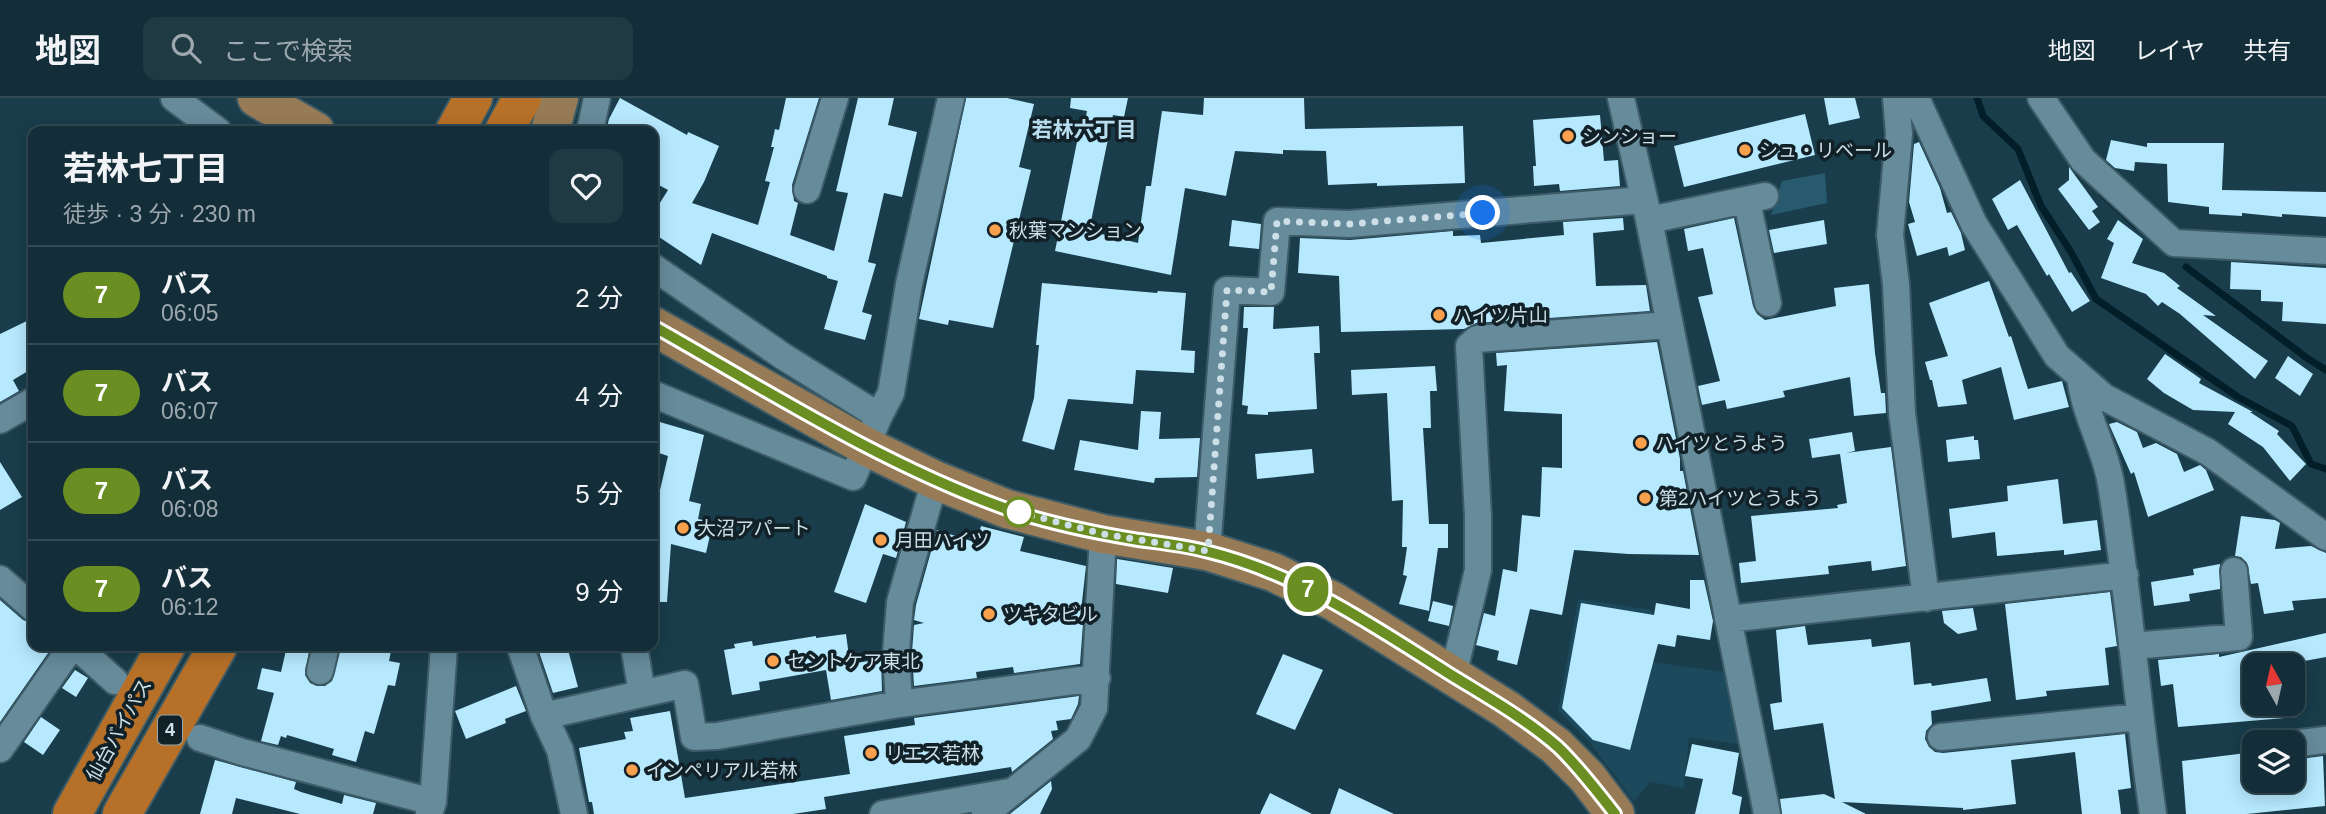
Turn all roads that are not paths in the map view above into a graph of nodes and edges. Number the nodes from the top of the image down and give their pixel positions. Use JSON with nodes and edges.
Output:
{"nodes":[{"id":1,"x":174,"y":98,"type":"edge"},
{"id":2,"x":472,"y":98,"type":"edge"},
{"id":3,"x":523,"y":98,"type":"edge"},
{"id":4,"x":559,"y":98,"type":"edge"},
{"id":5,"x":597,"y":98,"type":"edge"},
{"id":6,"x":835,"y":98,"type":"edge"},
{"id":7,"x":951,"y":98,"type":"edge"},
{"id":8,"x":1621,"y":98,"type":"edge"},
{"id":9,"x":1896,"y":98,"type":"edge"},
{"id":10,"x":1916,"y":98,"type":"edge"},
{"id":11,"x":2041,"y":98,"type":"edge"},
{"id":12,"x":259,"y":99,"type":"edge"},
{"id":13,"x":211,"y":126,"type":"edge"},
{"id":14,"x":289,"y":126,"type":"edge"},
{"id":15,"x":305,"y":126,"type":"edge"},
{"id":16,"x":458,"y":126,"type":"edge"},
{"id":17,"x":507,"y":126,"type":"edge"},
{"id":18,"x":551,"y":126,"type":"edge"},
{"id":19,"x":591,"y":126,"type":"edge"},
{"id":20,"x":807,"y":190,"type":"dead end"},
{"id":21,"x":1647,"y":210,"type":"junction"},
{"id":22,"x":2326,"y":250,"type":"edge"},
{"id":23,"x":658,"y":270,"type":"edge"},
{"id":24,"x":1768,"y":303,"type":"dead end"},
{"id":25,"x":1670,"y":326,"type":"junction"},
{"id":26,"x":658,"y":328,"type":"edge"},
{"id":27,"x":2080,"y":376,"type":"junction"},
{"id":28,"x":658,"y":396,"type":"edge"},
{"id":29,"x":28,"y":404,"type":"edge"},
{"id":30,"x":0,"y":420,"type":"edge"},
{"id":31,"x":873,"y":432,"type":"junction"},
{"id":32,"x":935,"y":480,"type":"junction"},
{"id":33,"x":1103,"y":534,"type":"junction"},
{"id":34,"x":2326,"y":537,"type":"edge"},
{"id":35,"x":1208,"y":551,"type":"junction"},
{"id":36,"x":2234,"y":571,"type":"dead end"},
{"id":37,"x":2126,"y":575,"type":"junction"},
{"id":38,"x":0,"y":579,"type":"edge"},
{"id":39,"x":1926,"y":598,"type":"junction"},
{"id":40,"x":28,"y":604,"type":"edge"},
{"id":41,"x":1728,"y":618,"type":"junction"},
{"id":42,"x":2132,"y":646,"type":"junction"},
{"id":43,"x":70,"y":651,"type":"edge"},
{"id":44,"x":80,"y":651,"type":"edge"},
{"id":45,"x":163,"y":651,"type":"edge"},
{"id":46,"x":215,"y":651,"type":"edge"},
{"id":47,"x":444,"y":651,"type":"edge"},
{"id":48,"x":522,"y":651,"type":"edge"},
{"id":49,"x":635,"y":651,"type":"edge"},
{"id":50,"x":1453,"y":676,"type":"junction"},
{"id":51,"x":1097,"y":678,"type":"junction"},
{"id":52,"x":115,"y":681,"type":"dead end"},
{"id":53,"x":642,"y":694,"type":"junction"},
{"id":54,"x":899,"y":704,"type":"junction"},
{"id":55,"x":544,"y":716,"type":"junction"},
{"id":56,"x":2139,"y":717,"type":"junction"},
{"id":57,"x":1941,"y":737,"type":"dead end"},
{"id":58,"x":200,"y":738,"type":"dead end"},
{"id":59,"x":2326,"y":740,"type":"edge"},
{"id":60,"x":2305,"y":742,"type":"edge"},
{"id":61,"x":0,"y":749,"type":"edge"},
{"id":62,"x":1010,"y":792,"type":"junction"},
{"id":63,"x":431,"y":808,"type":"edge"},
{"id":64,"x":72,"y":814,"type":"edge"},
{"id":65,"x":122,"y":814,"type":"edge"},
{"id":66,"x":574,"y":814,"type":"edge"},
{"id":67,"x":883,"y":814,"type":"edge"},
{"id":68,"x":985,"y":814,"type":"edge"},
{"id":69,"x":1615,"y":814,"type":"edge"},
{"id":70,"x":1767,"y":814,"type":"edge"},
{"id":71,"x":2153,"y":814,"type":"edge"}],
"edges":[{"from":1,"to":13,"type":"street"},
{"from":2,"to":16,"type":"highway"},
{"from":3,"to":17,"type":"highway"},
{"from":4,"to":18,"type":"main road"},
{"from":5,"to":19,"type":"street"},
{"from":6,"to":20,"type":"street"},
{"from":7,"to":31,"type":"street"},
{"from":8,"to":21,"type":"street"},
{"from":9,"to":39,"type":"street"},
{"from":10,"to":27,"type":"street"},
{"from":11,"to":22,"type":"street"},
{"from":12,"to":14,"type":"main road"},
{"from":12,"to":15,"type":"main road"},
{"from":21,"to":24,"type":"street"},
{"from":21,"to":25,"type":"street"},
{"from":21,"to":35,"type":"street"},
{"from":23,"to":31,"type":"street"},
{"from":25,"to":41,"type":"street"},
{"from":25,"to":50,"type":"street"},
{"from":26,"to":31,"type":"main road"},
{"from":27,"to":34,"type":"street"},
{"from":27,"to":37,"type":"street"},
{"from":28,"to":31,"type":"street"},
{"from":29,"to":30,"type":"street"},
{"from":31,"to":32,"type":"main road"},
{"from":32,"to":33,"type":"main road"},
{"from":32,"to":54,"type":"street"},
{"from":33,"to":35,"type":"main road"},
{"from":33,"to":51,"type":"street"},
{"from":35,"to":50,"type":"main road"},
{"from":36,"to":42,"type":"street"},
{"from":37,"to":39,"type":"street"},
{"from":37,"to":42,"type":"street"},
{"from":38,"to":40,"type":"street"},
{"from":39,"to":41,"type":"street"},
{"from":41,"to":70,"type":"street"},
{"from":42,"to":56,"type":"street"},
{"from":43,"to":61,"type":"street"},
{"from":44,"to":52,"type":"street"},
{"from":45,"to":64,"type":"highway","name":"仙台バイパス","number":"4"},
{"from":46,"to":65,"type":"highway","number":"4"},
{"from":47,"to":63,"type":"street"},
{"from":48,"to":55,"type":"street"},
{"from":49,"to":53,"type":"street"},
{"from":50,"to":69,"type":"main road"},
{"from":51,"to":54,"type":"street"},
{"from":51,"to":62,"type":"street"},
{"from":53,"to":54,"type":"street"},
{"from":53,"to":55,"type":"street"},
{"from":55,"to":66,"type":"street"},
{"from":56,"to":57,"type":"street"},
{"from":56,"to":71,"type":"street"},
{"from":58,"to":63,"type":"street"},
{"from":59,"to":60,"type":"street"},
{"from":62,"to":67,"type":"street"},
{"from":62,"to":68,"type":"street"}]}
